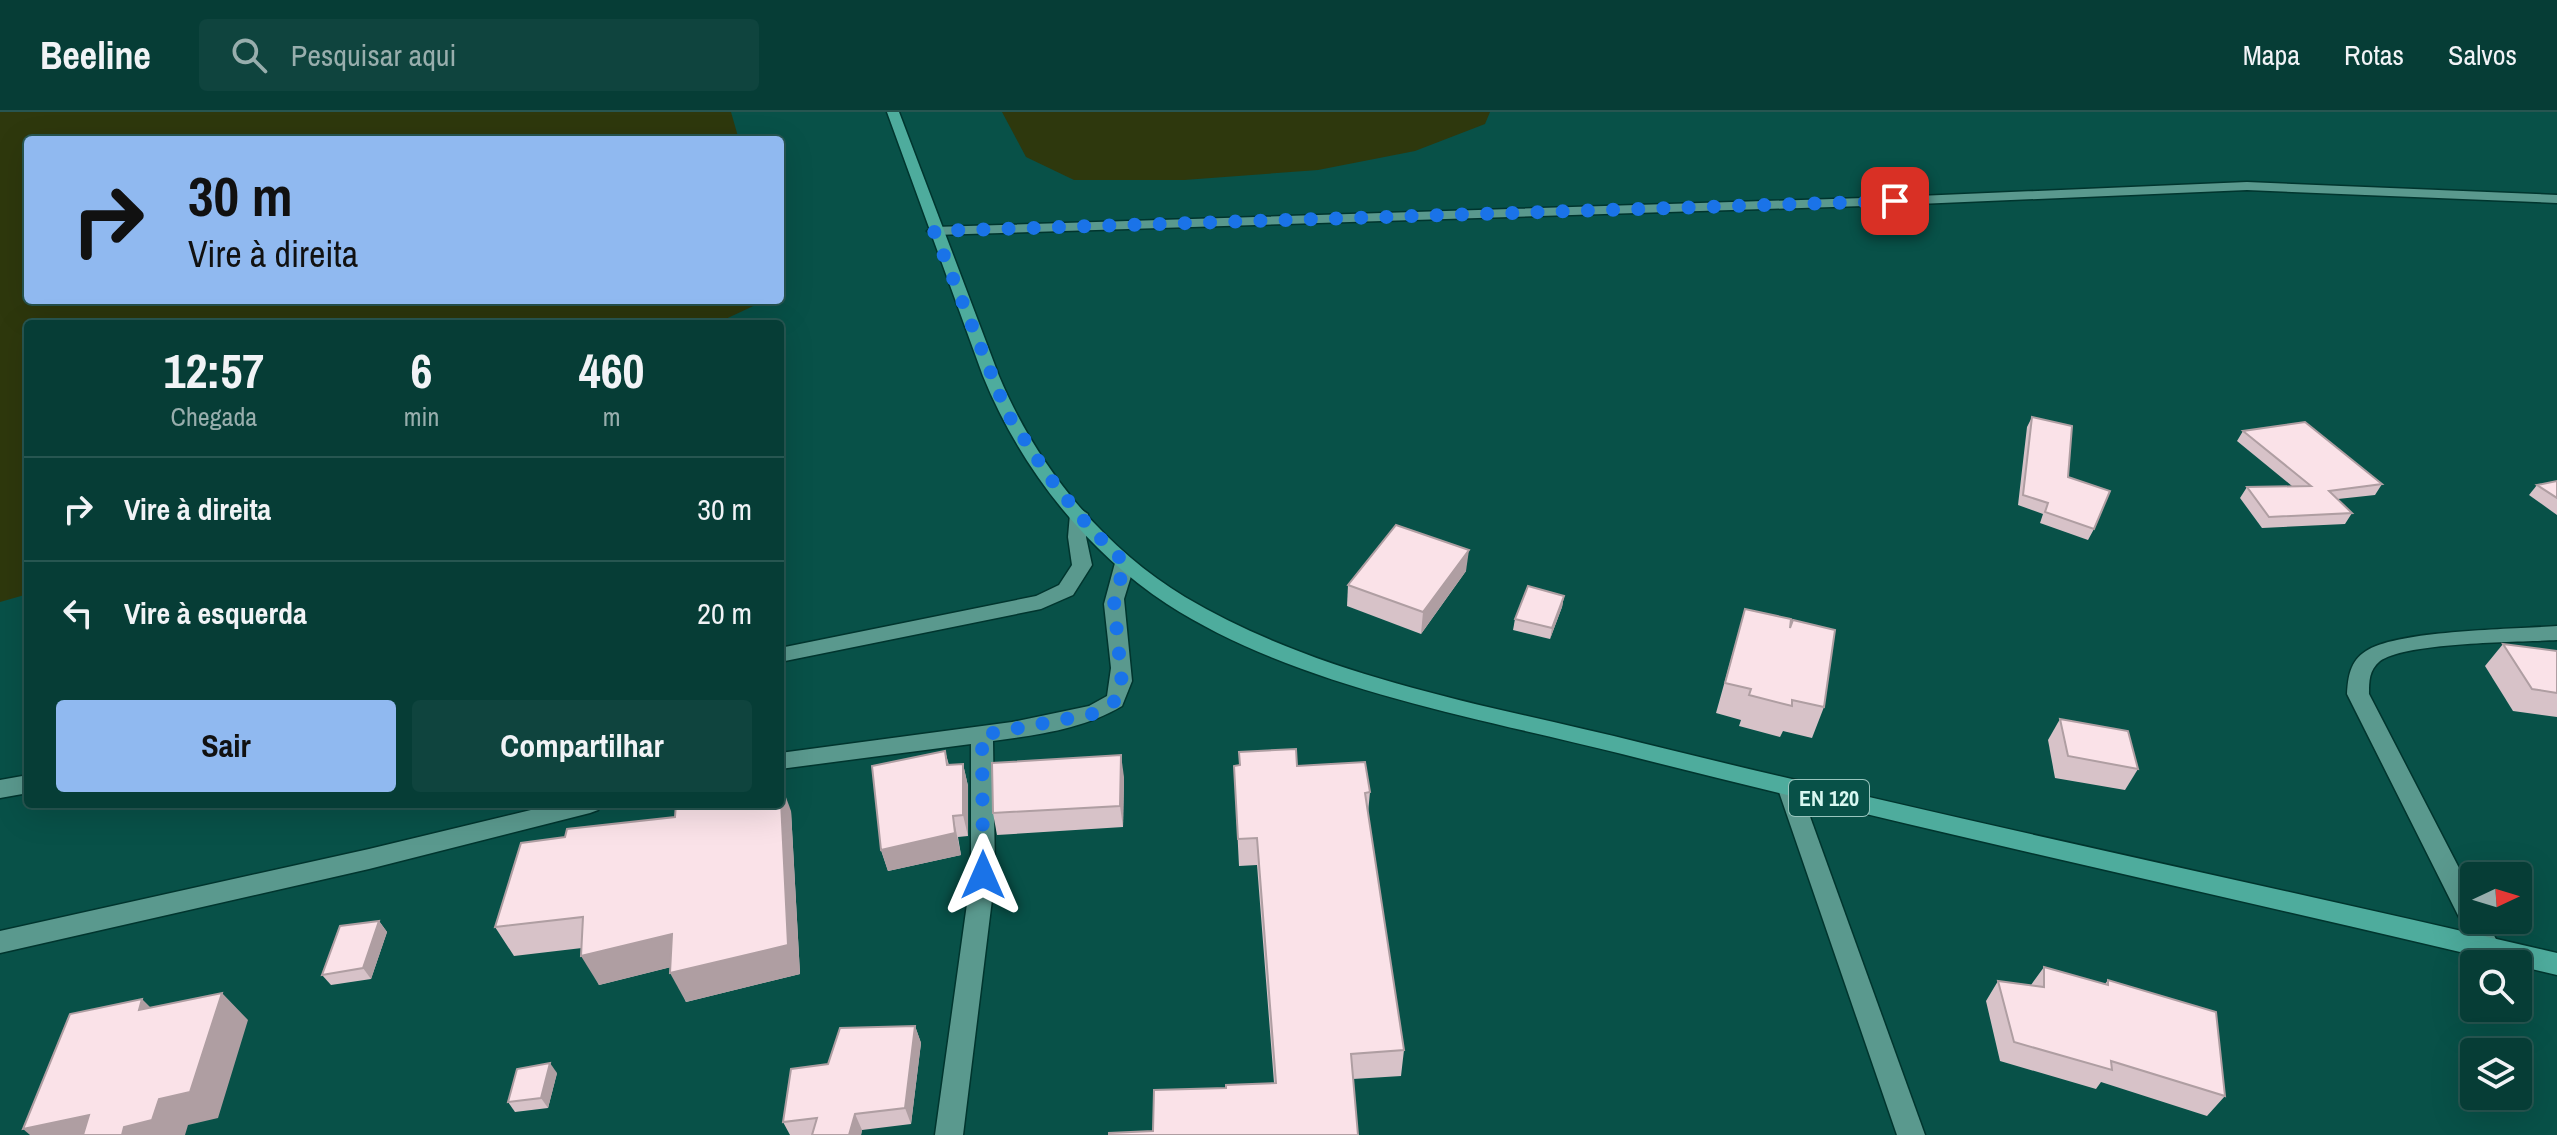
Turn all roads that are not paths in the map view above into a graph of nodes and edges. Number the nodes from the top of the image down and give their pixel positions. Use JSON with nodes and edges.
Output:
{"nodes":[{"id":1,"x":893,"y":112,"type":"edge"},
{"id":2,"x":2557,"y":199,"type":"edge"},
{"id":3,"x":934,"y":231,"type":"junction"},
{"id":4,"x":1079,"y":514,"type":"junction"},
{"id":5,"x":1125,"y":563,"type":"junction"},
{"id":6,"x":2557,"y":633,"type":"edge"},
{"id":7,"x":784,"y":654,"type":"edge"},
{"id":8,"x":982,"y":735,"type":"junction"},
{"id":9,"x":784,"y":760,"type":"edge"},
{"id":10,"x":24,"y":785,"type":"edge"},
{"id":11,"x":0,"y":789,"type":"edge"},
{"id":12,"x":1789,"y":789,"type":"junction"},
{"id":13,"x":576,"y":808,"type":"edge"},
{"id":14,"x":0,"y":942,"type":"edge"},
{"id":15,"x":2487,"y":947,"type":"junction"},
{"id":16,"x":2557,"y":964,"type":"edge"},
{"id":17,"x":949,"y":1135,"type":"edge"},
{"id":18,"x":1911,"y":1135,"type":"edge"}],
"edges":[{"from":1,"to":3,"type":"main road","number":"EN 120"},
{"from":2,"to":3,"type":"street"},
{"from":3,"to":4,"type":"main road","number":"EN 120"},
{"from":4,"to":5,"type":"main road","number":"EN 120"},
{"from":4,"to":7,"type":"street"},
{"from":5,"to":8,"type":"street"},
{"from":5,"to":12,"type":"main road","number":"EN 120"},
{"from":6,"to":15,"type":"street"},
{"from":8,"to":9,"type":"street"},
{"from":8,"to":17,"type":"street"},
{"from":10,"to":11,"type":"street"},
{"from":12,"to":15,"type":"main road","number":"EN 120"},
{"from":12,"to":18,"type":"street"},
{"from":13,"to":14,"type":"street"},
{"from":15,"to":16,"type":"main road","number":"EN 120"}]}
